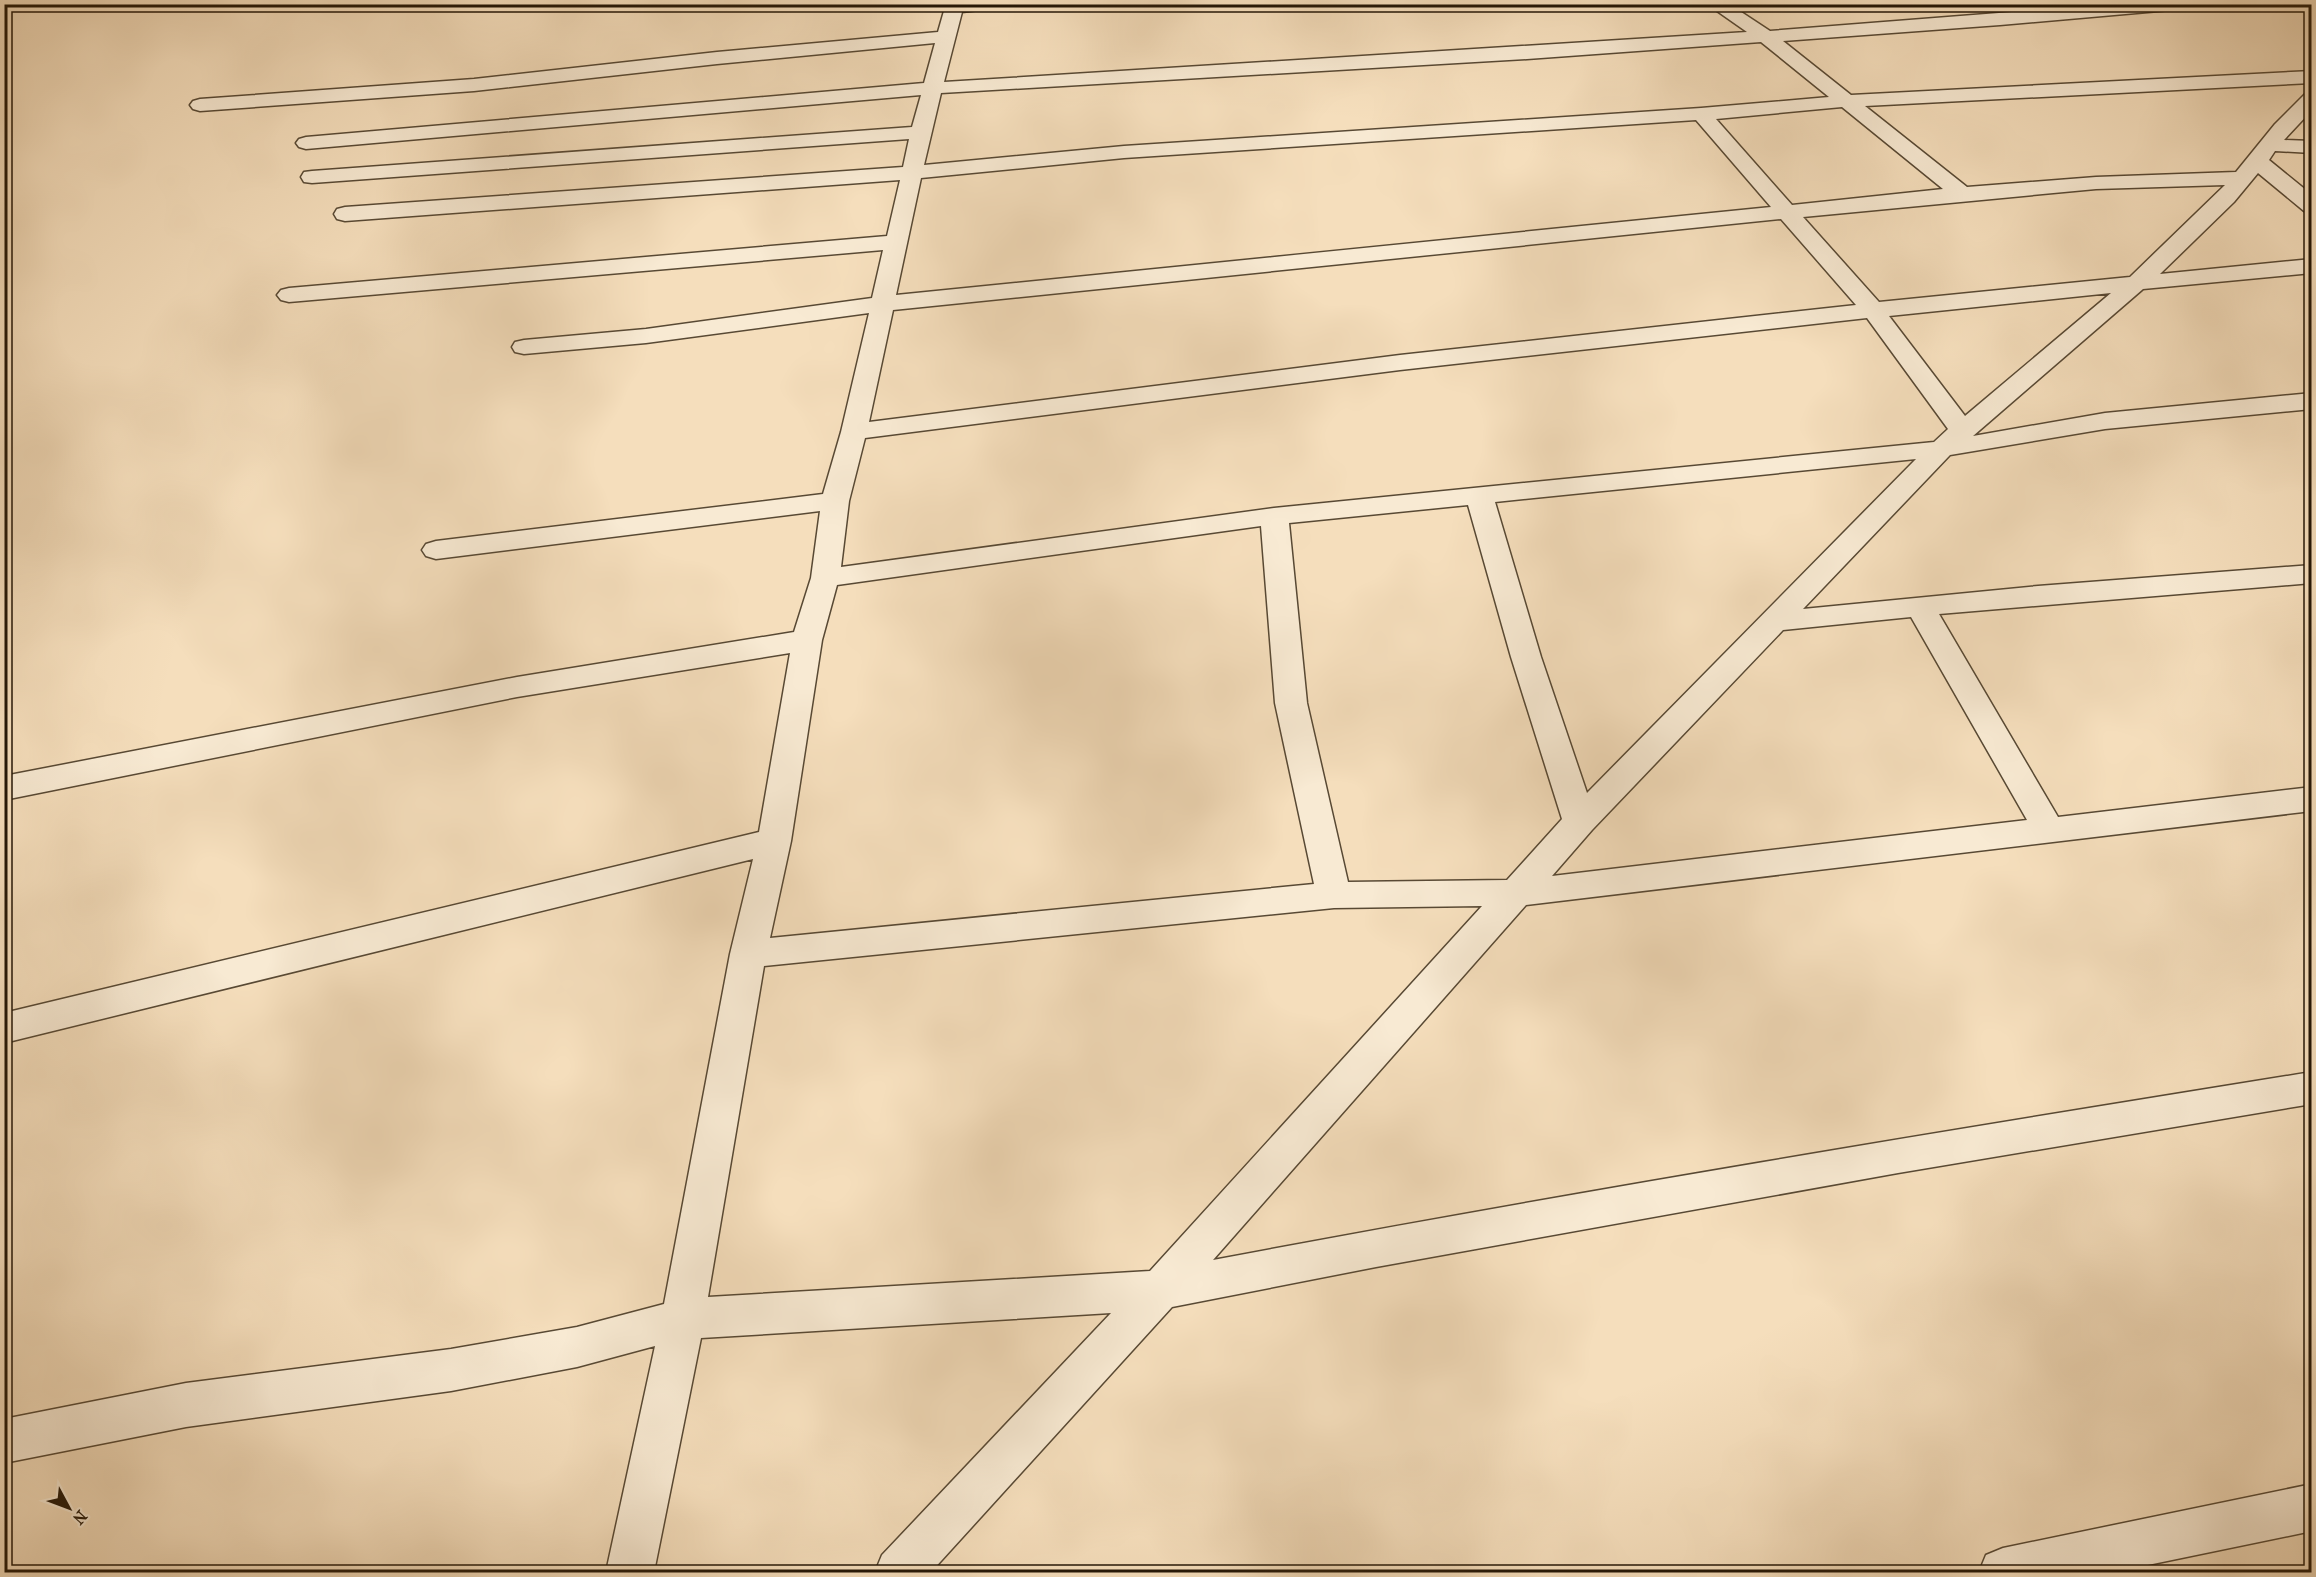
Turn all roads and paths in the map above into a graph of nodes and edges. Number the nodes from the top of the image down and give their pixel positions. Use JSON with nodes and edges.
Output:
{"nodes":[{"id":1,"x":988,"y":4,"type":"edge"},
{"id":2,"x":1716,"y":4,"type":"edge"},
{"id":3,"x":2182,"y":4,"type":"edge"},
{"id":4,"x":2119,"y":7,"type":"edge"},
{"id":5,"x":951,"y":16,"type":"edge"},
{"id":6,"x":1764,"y":35,"type":"junction"},
{"id":7,"x":2312,"y":77,"type":"edge"},
{"id":8,"x":934,"y":88,"type":"junction"},
{"id":9,"x":2312,"y":98,"type":"edge"},
{"id":10,"x":1847,"y":101,"type":"junction"},
{"id":11,"x":200,"y":105,"type":"dead end"},
{"id":12,"x":1701,"y":114,"type":"junction"},
{"id":13,"x":921,"y":132,"type":"junction"},
{"id":14,"x":306,"y":143,"type":"dead end"},
{"id":15,"x":2312,"y":147,"type":"edge"},
{"id":16,"x":2255,"y":161,"type":"junction"},
{"id":17,"x":911,"y":174,"type":"junction"},
{"id":18,"x":312,"y":177,"type":"dead end"},
{"id":19,"x":1962,"y":194,"type":"junction"},
{"id":20,"x":2312,"y":206,"type":"edge"},
{"id":21,"x":1788,"y":213,"type":"junction"},
{"id":22,"x":345,"y":214,"type":"dead end"},
{"id":23,"x":896,"y":242,"type":"junction"},
{"id":24,"x":2312,"y":266,"type":"edge"},
{"id":25,"x":2138,"y":283,"type":"junction"},
{"id":26,"x":289,"y":295,"type":"dead end"},
{"id":27,"x":882,"y":304,"type":"junction"},
{"id":28,"x":1873,"y":310,"type":"junction"},
{"id":29,"x":524,"y":348,"type":"dead end"},
{"id":30,"x":2312,"y":401,"type":"edge"},
{"id":31,"x":854,"y":432,"type":"junction"},
{"id":32,"x":1952,"y":440,"type":"junction"},
{"id":33,"x":1479,"y":495,"type":"junction"},
{"id":34,"x":835,"y":501,"type":"junction"},
{"id":35,"x":1274,"y":516,"type":"junction"},
{"id":36,"x":436,"y":550,"type":"dead end"},
{"id":37,"x":2312,"y":574,"type":"edge"},
{"id":38,"x":825,"y":578,"type":"junction"},
{"id":39,"x":1920,"y":607,"type":"junction"},
{"id":40,"x":1776,"y":621,"type":"junction"},
{"id":41,"x":807,"y":640,"type":"junction"},
{"id":42,"x":4,"y":788,"type":"edge"},
{"id":43,"x":2312,"y":799,"type":"edge"},
{"id":44,"x":1580,"y":821,"type":"junction"},
{"id":45,"x":2049,"y":830,"type":"junction"},
{"id":46,"x":774,"y":841,"type":"junction"},
{"id":47,"x":1514,"y":893,"type":"junction"},
{"id":48,"x":1334,"y":895,"type":"junction"},
{"id":49,"x":748,"y":954,"type":"junction"},
{"id":50,"x":4,"y":1028,"type":"edge"},
{"id":51,"x":2312,"y":1088,"type":"edge"},
{"id":52,"x":1160,"y":1290,"type":"junction"},
{"id":53,"x":683,"y":1319,"type":"junction"},
{"id":54,"x":4,"y":1441,"type":"edge"},
{"id":55,"x":2312,"y":1508,"type":"edge"},
{"id":56,"x":630,"y":1572,"type":"edge"},
{"id":57,"x":899,"y":1572,"type":"edge"},
{"id":58,"x":2002,"y":1572,"type":"edge"}],
"edges":[{"from":1,"to":5,"type":"street"},
{"from":2,"to":6,"type":"street"},
{"from":3,"to":4,"type":"street"},
{"from":4,"to":6,"type":"street"},
{"from":5,"to":8,"type":"street"},
{"from":5,"to":11,"type":"street"},
{"from":6,"to":8,"type":"street"},
{"from":6,"to":10,"type":"street"},
{"from":7,"to":10,"type":"street"},
{"from":8,"to":13,"type":"street"},
{"from":8,"to":14,"type":"street"},
{"from":9,"to":16,"type":"street"},
{"from":10,"to":12,"type":"street"},
{"from":10,"to":19,"type":"street"},
{"from":12,"to":17,"type":"street"},
{"from":12,"to":21,"type":"street"},
{"from":13,"to":17,"type":"street"},
{"from":13,"to":18,"type":"street"},
{"from":15,"to":16,"type":"street"},
{"from":16,"to":19,"type":"street"},
{"from":16,"to":20,"type":"street"},
{"from":16,"to":25,"type":"street"},
{"from":17,"to":22,"type":"street"},
{"from":17,"to":23,"type":"street"},
{"from":19,"to":21,"type":"street"},
{"from":21,"to":27,"type":"street"},
{"from":21,"to":28,"type":"street"},
{"from":23,"to":26,"type":"street"},
{"from":23,"to":27,"type":"street"},
{"from":24,"to":25,"type":"street"},
{"from":25,"to":28,"type":"street"},
{"from":25,"to":32,"type":"street"},
{"from":27,"to":29,"type":"street"},
{"from":27,"to":31,"type":"street"},
{"from":28,"to":31,"type":"street"},
{"from":28,"to":32,"type":"street"},
{"from":30,"to":32,"type":"street"},
{"from":31,"to":34,"type":"street"},
{"from":32,"to":33,"type":"street"},
{"from":32,"to":40,"type":"street"},
{"from":33,"to":35,"type":"street"},
{"from":33,"to":44,"type":"street"},
{"from":34,"to":36,"type":"street"},
{"from":34,"to":38,"type":"street"},
{"from":35,"to":38,"type":"street"},
{"from":35,"to":48,"type":"street"},
{"from":37,"to":39,"type":"street"},
{"from":38,"to":41,"type":"street"},
{"from":39,"to":40,"type":"street"},
{"from":39,"to":45,"type":"street"},
{"from":40,"to":44,"type":"street"},
{"from":41,"to":42,"type":"street"},
{"from":41,"to":46,"type":"street"},
{"from":43,"to":45,"type":"street"},
{"from":44,"to":47,"type":"street"},
{"from":45,"to":47,"type":"street"},
{"from":46,"to":49,"type":"street"},
{"from":46,"to":50,"type":"street"},
{"from":47,"to":48,"type":"street"},
{"from":47,"to":52,"type":"street"},
{"from":48,"to":49,"type":"street"},
{"from":49,"to":53,"type":"street"},
{"from":51,"to":52,"type":"street"},
{"from":52,"to":53,"type":"street"},
{"from":52,"to":57,"type":"street"},
{"from":53,"to":54,"type":"street"},
{"from":53,"to":56,"type":"street"},
{"from":55,"to":58,"type":"street"}]}
